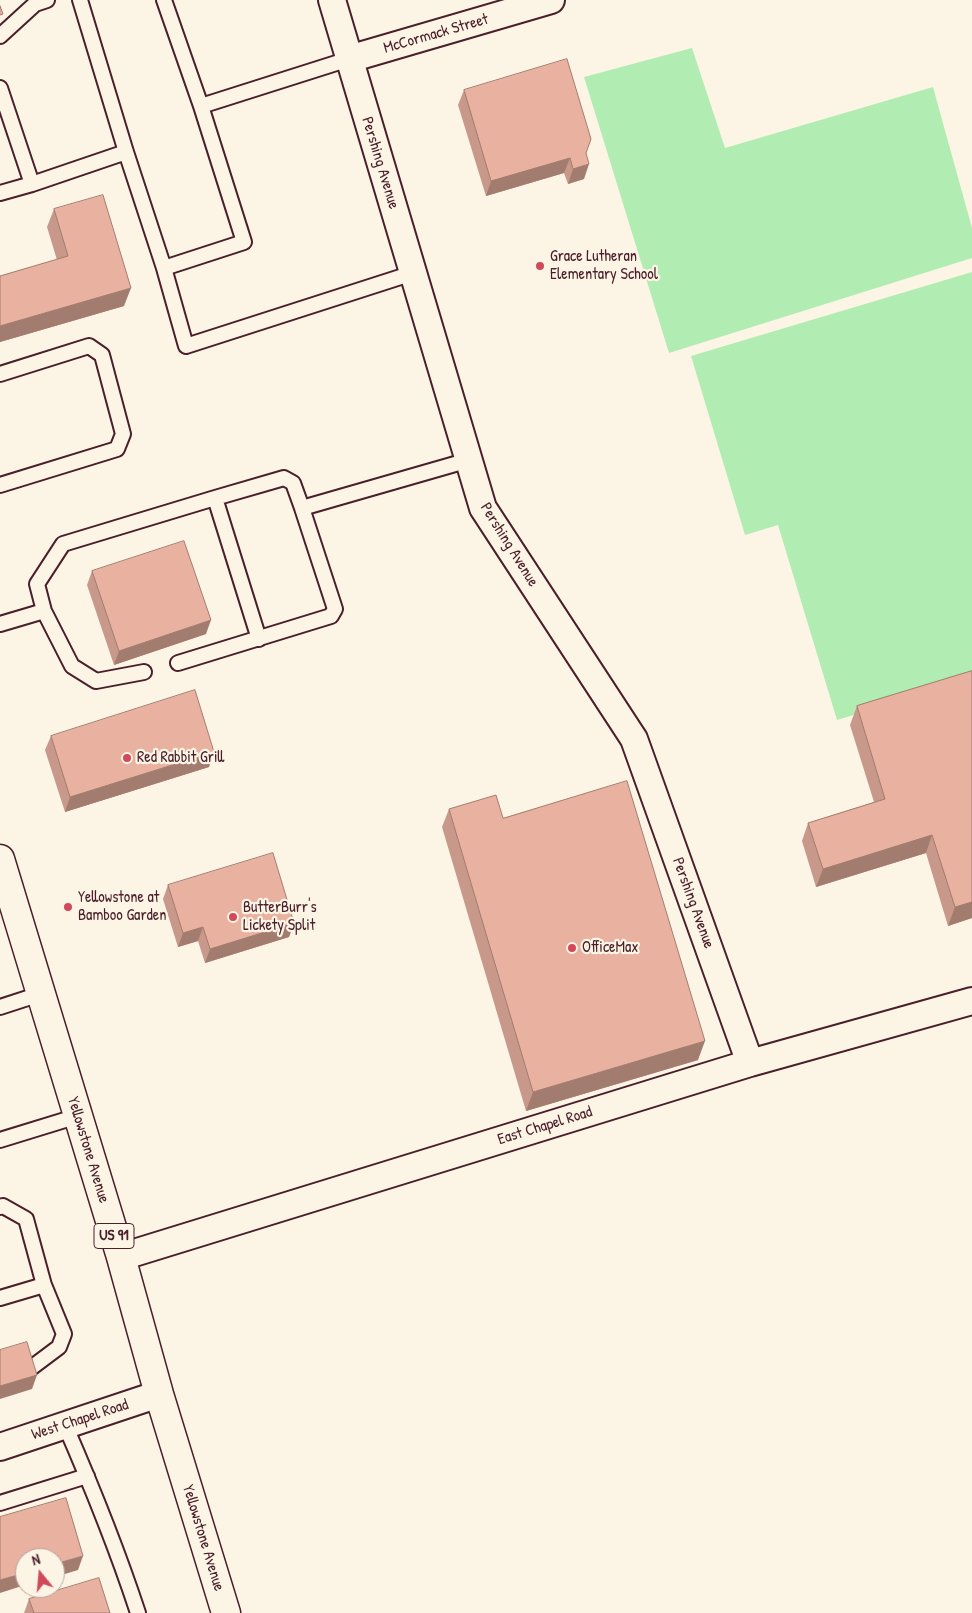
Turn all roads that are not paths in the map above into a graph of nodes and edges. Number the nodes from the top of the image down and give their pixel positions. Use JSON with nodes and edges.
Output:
{"nodes":[{"id":1,"x":47,"y":0,"type":"edge"},
{"id":2,"x":80,"y":0,"type":"edge"},
{"id":3,"x":164,"y":0,"type":"edge"},
{"id":4,"x":332,"y":0,"type":"edge"},
{"id":5,"x":551,"y":0,"type":"edge"},
{"id":6,"x":0,"y":36,"type":"edge"},
{"id":7,"x":349,"y":59,"type":"junction"},
{"id":8,"x":0,"y":88,"type":"edge"},
{"id":9,"x":201,"y":106,"type":"junction"},
{"id":10,"x":126,"y":152,"type":"junction"},
{"id":11,"x":32,"y":184,"type":"junction"},
{"id":12,"x":0,"y":193,"type":"edge"},
{"id":13,"x":164,"y":268,"type":"junction"},
{"id":14,"x":413,"y":273,"type":"junction"},
{"id":15,"x":0,"y":374,"type":"edge"},
{"id":16,"x":469,"y":460,"type":"junction"},
{"id":17,"x":0,"y":485,"type":"edge"},
{"id":18,"x":215,"y":498,"type":"junction"},
{"id":19,"x":302,"y":508,"type":"junction"},
{"id":20,"x":44,"y":611,"type":"junction"},
{"id":21,"x":0,"y":624,"type":"edge"},
{"id":22,"x":259,"y":639,"type":"junction"},
{"id":23,"x":178,"y":663,"type":"dead end"},
{"id":24,"x":144,"y":672,"type":"dead end"},
{"id":25,"x":0,"y":859,"type":"edge"},
{"id":26,"x":40,"y":994,"type":"junction"},
{"id":27,"x":972,"y":1001,"type":"edge"},
{"id":28,"x":0,"y":1008,"type":"edge"},
{"id":29,"x":750,"y":1063,"type":"junction"},
{"id":30,"x":78,"y":1116,"type":"junction"},
{"id":31,"x":0,"y":1140,"type":"edge"},
{"id":32,"x":0,"y":1207,"type":"edge"},
{"id":33,"x":121,"y":1257,"type":"junction"},
{"id":34,"x":44,"y":1285,"type":"junction"},
{"id":35,"x":0,"y":1298,"type":"edge"},
{"id":36,"x":26,"y":1371,"type":"edge"},
{"id":37,"x":160,"y":1394,"type":"junction"},
{"id":38,"x":64,"y":1425,"type":"junction"},
{"id":39,"x":0,"y":1447,"type":"edge"},
{"id":40,"x":87,"y":1476,"type":"junction"},
{"id":41,"x":0,"y":1503,"type":"edge"},
{"id":42,"x":138,"y":1613,"type":"edge"},
{"id":43,"x":226,"y":1613,"type":"edge"}],
"edges":[{"from":1,"to":6,"type":"lane"},
{"from":2,"to":10,"type":"lane"},
{"from":3,"to":9,"type":"lane"},
{"from":4,"to":7,"type":"street","name":"Pershing Avenue"},
{"from":5,"to":7,"type":"street","name":"McCormack Street"},
{"from":7,"to":9,"type":"lane"},
{"from":7,"to":14,"type":"street","name":"Pershing Avenue"},
{"from":8,"to":11,"type":"lane"},
{"from":9,"to":13,"type":"lane"},
{"from":10,"to":11,"type":"lane"},
{"from":10,"to":13,"type":"lane"},
{"from":11,"to":12,"type":"lane"},
{"from":13,"to":14,"type":"lane"},
{"from":14,"to":16,"type":"street","name":"Pershing Avenue"},
{"from":15,"to":17,"type":"lane"},
{"from":16,"to":19,"type":"lane"},
{"from":16,"to":29,"type":"street","name":"Pershing Avenue"},
{"from":18,"to":19,"type":"lane"},
{"from":18,"to":20,"type":"lane"},
{"from":18,"to":22,"type":"lane"},
{"from":19,"to":22,"type":"lane"},
{"from":20,"to":21,"type":"lane"},
{"from":20,"to":24,"type":"lane"},
{"from":22,"to":23,"type":"lane"},
{"from":25,"to":26,"type":"main road","name":"Yellowstone Avenue","number":"US 91"},
{"from":26,"to":28,"type":"lane"},
{"from":26,"to":30,"type":"main road","name":"Yellowstone Avenue","number":"US 91"},
{"from":27,"to":29,"type":"street","name":"East Chapel Road"},
{"from":29,"to":33,"type":"street","name":"East Chapel Road"},
{"from":30,"to":31,"type":"lane"},
{"from":30,"to":33,"type":"main road","name":"Yellowstone Avenue","number":"US 91"},
{"from":32,"to":34,"type":"lane"},
{"from":33,"to":37,"type":"main road","name":"Yellowstone Avenue","number":"US 91"},
{"from":34,"to":35,"type":"lane"},
{"from":34,"to":36,"type":"lane"},
{"from":37,"to":38,"type":"street","name":"West Chapel Road"},
{"from":37,"to":43,"type":"main road","name":"Yellowstone Avenue","number":"US 91"},
{"from":38,"to":39,"type":"street","name":"West Chapel Road"},
{"from":38,"to":40,"type":"lane"},
{"from":40,"to":41,"type":"lane"},
{"from":40,"to":42,"type":"lane"}]}
